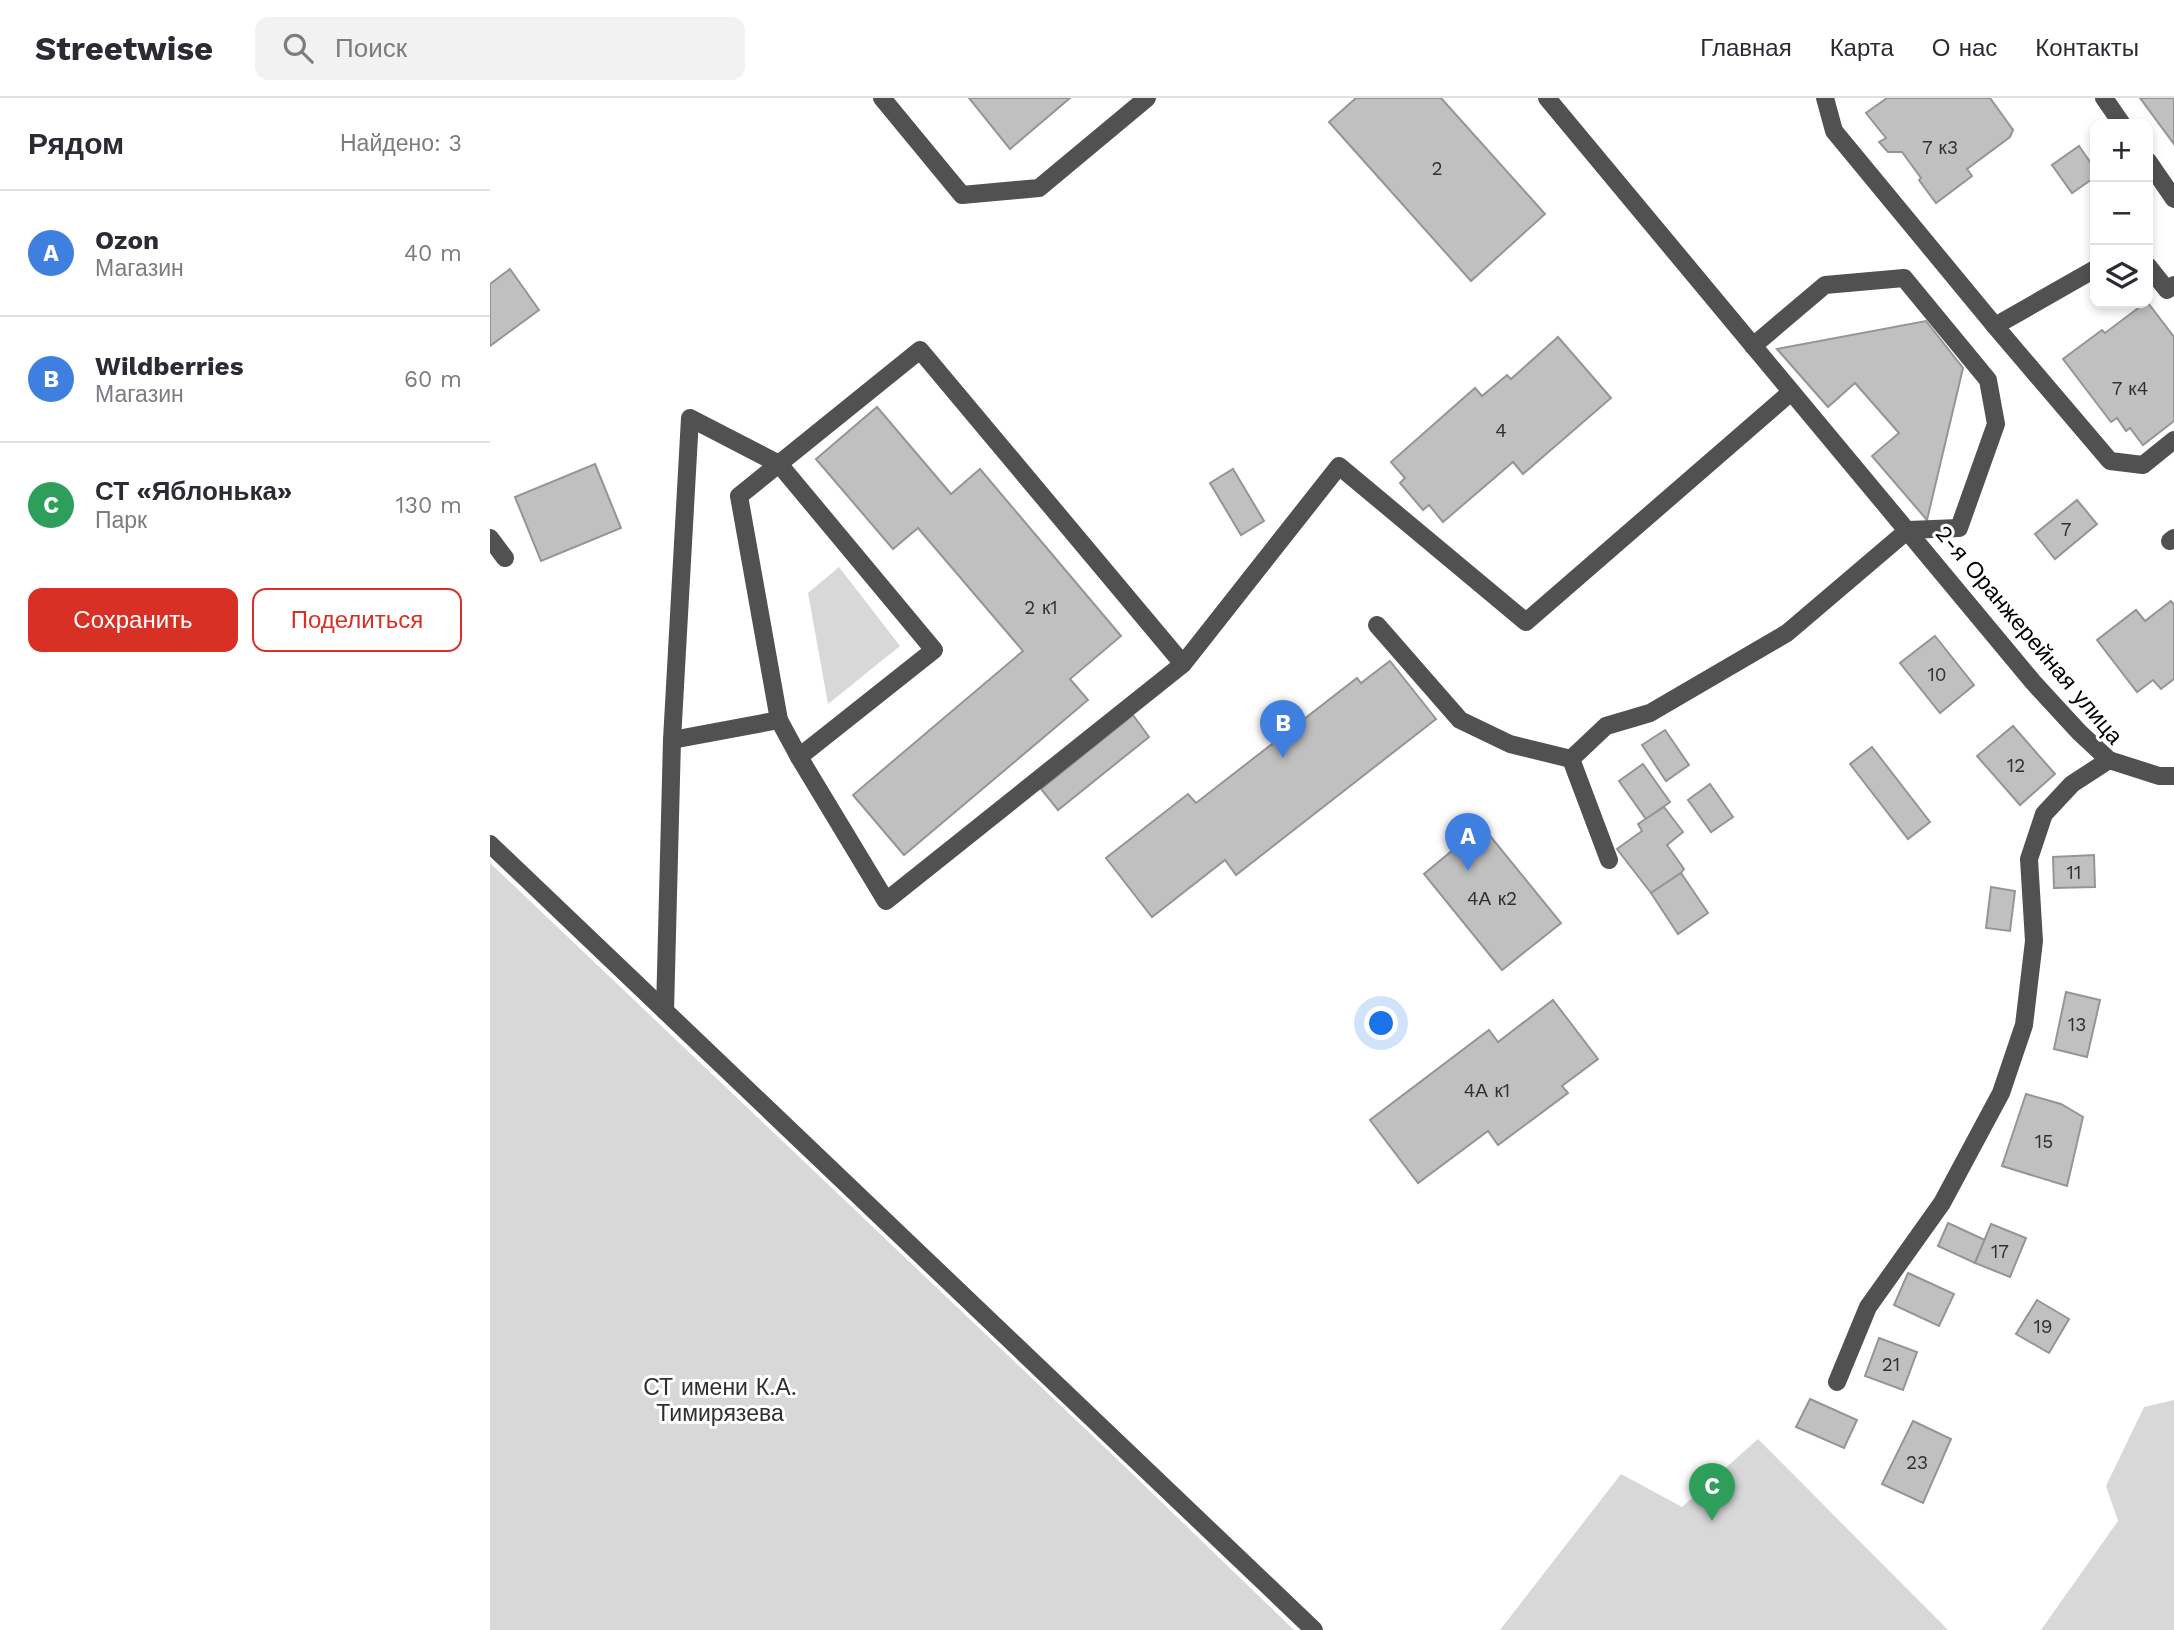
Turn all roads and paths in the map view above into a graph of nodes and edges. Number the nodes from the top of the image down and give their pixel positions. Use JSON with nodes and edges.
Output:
{"nodes":[{"id":1,"x":882,"y":98,"type":"edge"},
{"id":2,"x":1147,"y":98,"type":"edge"},
{"id":3,"x":1547,"y":98,"type":"edge"},
{"id":4,"x":1825,"y":98,"type":"edge"},
{"id":5,"x":2104,"y":98,"type":"edge"},
{"id":6,"x":2119,"y":119,"type":"edge"},
{"id":7,"x":2153,"y":168,"type":"edge"},
{"id":8,"x":2174,"y":199,"type":"edge"},
{"id":9,"x":2090,"y":272,"type":"edge"},
{"id":10,"x":2153,"y":272,"type":"edge"},
{"id":11,"x":2174,"y":285,"type":"edge"},
{"id":12,"x":1995,"y":326,"type":"junction"},
{"id":13,"x":1753,"y":346,"type":"junction"},
{"id":14,"x":1791,"y":393,"type":"junction"},
{"id":15,"x":2174,"y":440,"type":"edge"},
{"id":16,"x":779,"y":464,"type":"junction"},
{"id":17,"x":1908,"y":530,"type":"junction"},
{"id":18,"x":490,"y":538,"type":"edge"},
{"id":19,"x":505,"y":558,"type":"dead end"},
{"id":20,"x":1377,"y":625,"type":"dead end"},
{"id":21,"x":1183,"y":664,"type":"junction"},
{"id":22,"x":779,"y":720,"type":"junction"},
{"id":23,"x":671,"y":740,"type":"junction"},
{"id":24,"x":799,"y":757,"type":"junction"},
{"id":25,"x":1571,"y":759,"type":"junction"},
{"id":26,"x":2109,"y":760,"type":"junction"},
{"id":27,"x":2174,"y":776,"type":"edge"},
{"id":28,"x":490,"y":844,"type":"edge"},
{"id":29,"x":1609,"y":860,"type":"dead end"},
{"id":30,"x":664,"y":1012,"type":"junction"},
{"id":31,"x":1838,"y":1382,"type":"dead end"},
{"id":32,"x":1314,"y":1630,"type":"edge"}],
"edges":[{"from":1,"to":2,"type":"street"},
{"from":3,"to":13,"type":"street","name":"2-я Оранжерейная улица"},
{"from":4,"to":12,"type":"street"},
{"from":5,"to":6,"type":"street"},
{"from":7,"to":8,"type":"street"},
{"from":9,"to":12,"type":"street"},
{"from":10,"to":11,"type":"street"},
{"from":12,"to":15,"type":"street"},
{"from":13,"to":14,"type":"street","name":"2-я Оранжерейная улица"},
{"from":13,"to":17,"type":"street"},
{"from":14,"to":17,"type":"street","name":"2-я Оранжерейная улица"},
{"from":14,"to":21,"type":"street"},
{"from":16,"to":21,"type":"street"},
{"from":16,"to":22,"type":"street"},
{"from":16,"to":23,"type":"street"},
{"from":16,"to":24,"type":"street"},
{"from":17,"to":25,"type":"street"},
{"from":17,"to":26,"type":"street","name":"2-я Оранжерейная улица"},
{"from":18,"to":19,"type":"street"},
{"from":20,"to":25,"type":"street"},
{"from":21,"to":24,"type":"street"},
{"from":22,"to":23,"type":"street"},
{"from":22,"to":24,"type":"street"},
{"from":23,"to":30,"type":"street"},
{"from":25,"to":29,"type":"street"},
{"from":26,"to":27,"type":"street"},
{"from":26,"to":31,"type":"street","name":"2-я Оранжерейная улица"},
{"from":28,"to":30,"type":"street"},
{"from":30,"to":32,"type":"street"}]}
